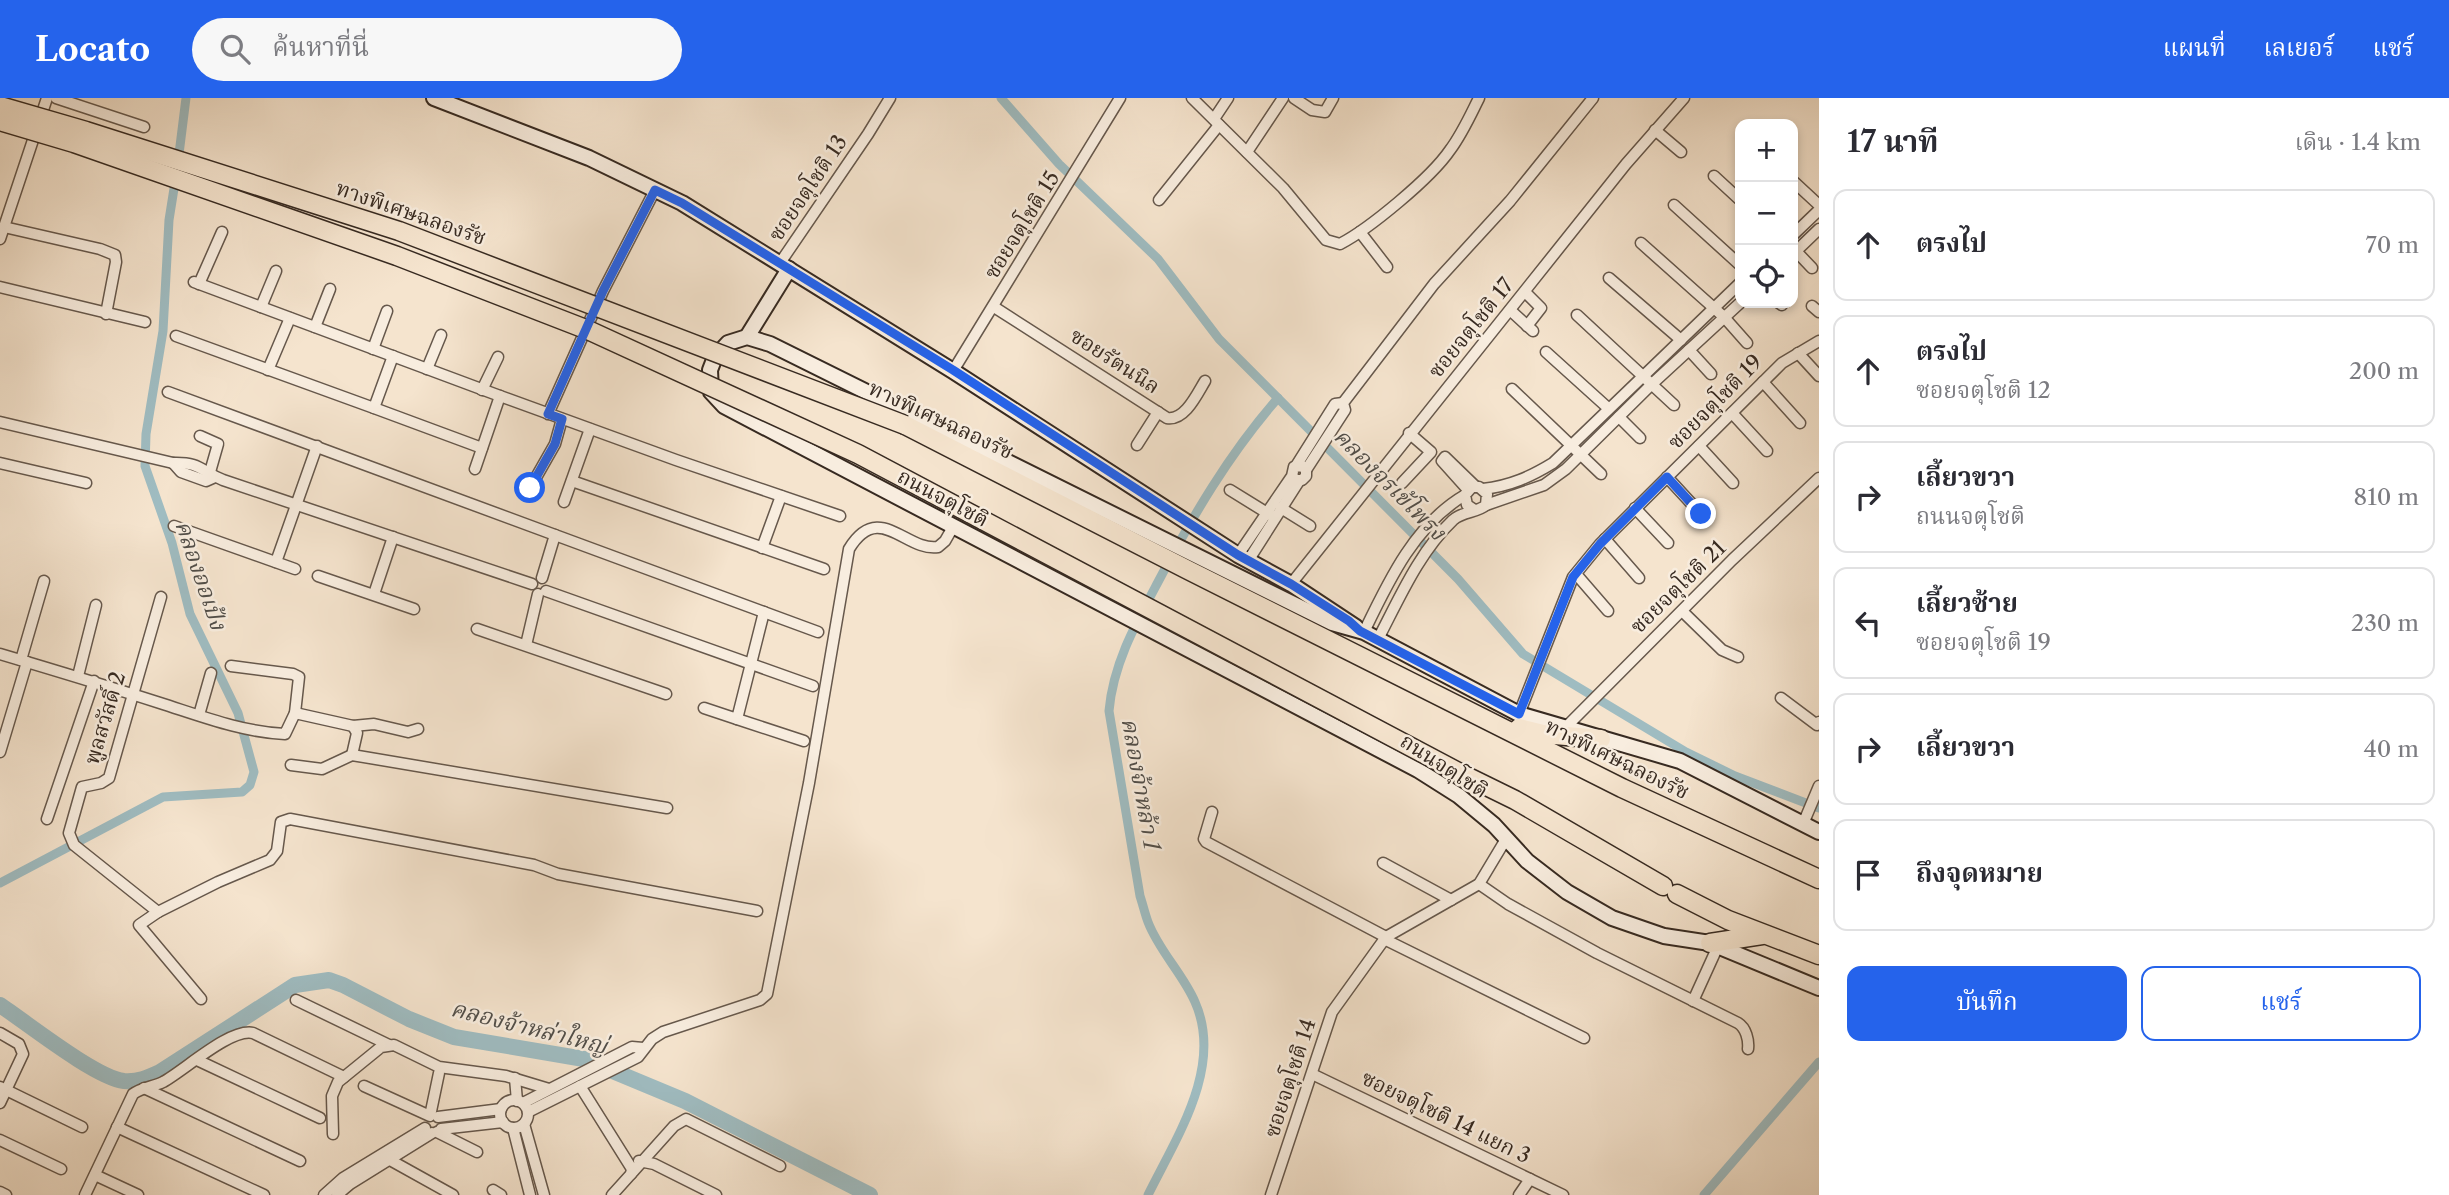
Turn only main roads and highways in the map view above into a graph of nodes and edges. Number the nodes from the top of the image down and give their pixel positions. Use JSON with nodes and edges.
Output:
{"nodes":[{"id":1,"x":0,"y":106,"type":"edge"},
{"id":2,"x":0,"y":121,"type":"edge"},
{"id":3,"x":1489,"y":721,"type":"junction"},
{"id":4,"x":1601,"y":739,"type":"road end"},
{"id":5,"x":1819,"y":879,"type":"edge"},
{"id":6,"x":1762,"y":935,"type":"junction"},
{"id":7,"x":1714,"y":944,"type":"road end"},
{"id":8,"x":1819,"y":956,"type":"edge"}],
"edges":[{"from":1,"to":3,"type":"highway","name":"ทางพิเศษฉลองรัช","bridge":true},
{"from":2,"to":6,"type":"highway","bridge":true},
{"from":3,"to":4,"type":"highway"},
{"from":3,"to":5,"type":"highway","name":"ทางพิเศษฉลองรัช"},
{"from":6,"to":7,"type":"highway"},
{"from":6,"to":8,"type":"highway"}]}
